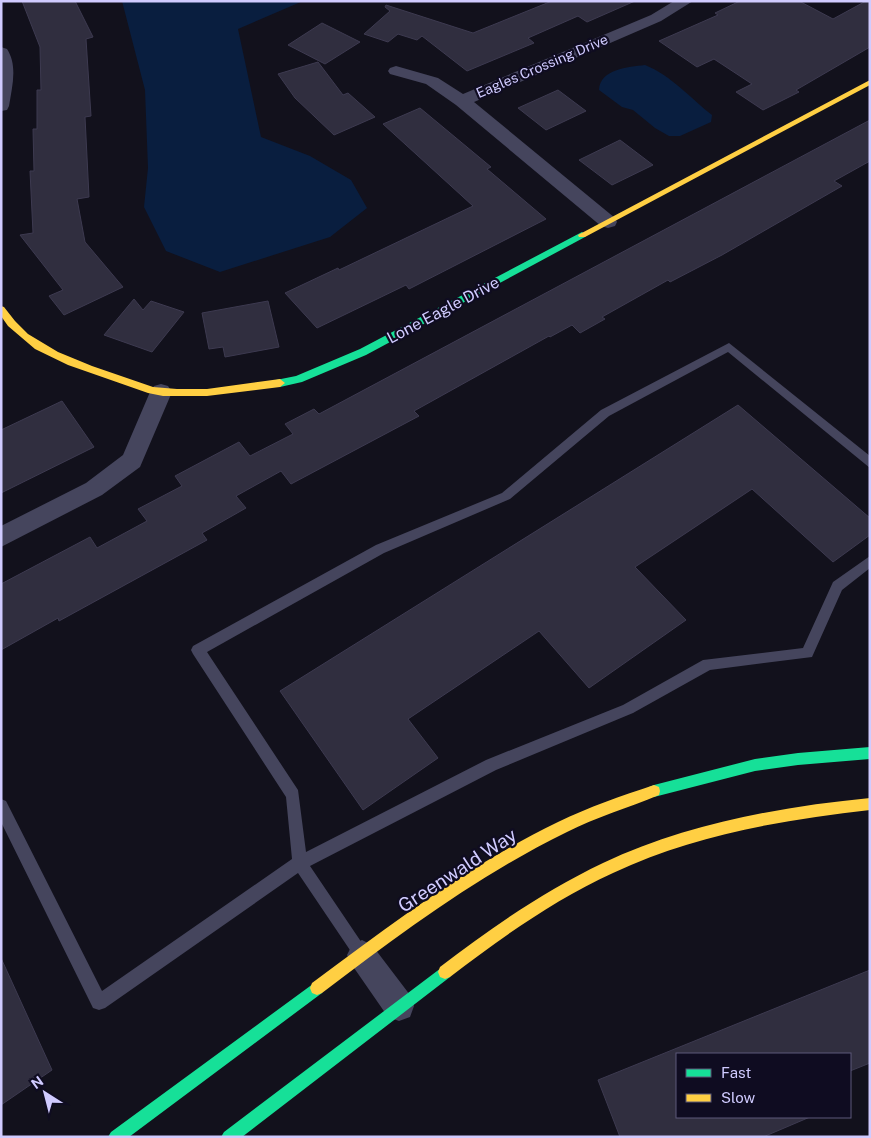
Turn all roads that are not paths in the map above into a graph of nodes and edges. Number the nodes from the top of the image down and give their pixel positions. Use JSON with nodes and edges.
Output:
{"nodes":[{"id":1,"x":686,"y":1,"type":"edge"},
{"id":2,"x":1,"y":52,"type":"edge"},
{"id":3,"x":396,"y":72,"type":"dead end"},
{"id":4,"x":870,"y":82,"type":"edge"},
{"id":5,"x":462,"y":101,"type":"junction"},
{"id":6,"x":1,"y":106,"type":"edge"},
{"id":7,"x":608,"y":222,"type":"junction"},
{"id":8,"x":1,"y":308,"type":"edge"},
{"id":9,"x":161,"y":392,"type":"junction"},
{"id":10,"x":870,"y":463,"type":"edge"},
{"id":11,"x":1,"y":538,"type":"edge"},
{"id":12,"x":870,"y":561,"type":"edge"},
{"id":13,"x":870,"y":753,"type":"edge"},
{"id":14,"x":870,"y":804,"type":"edge"},
{"id":15,"x":1,"y":806,"type":"edge"},
{"id":16,"x":300,"y":863,"type":"junction"},
{"id":17,"x":362,"y":955,"type":"junction"},
{"id":18,"x":399,"y":1006,"type":"junction"},
{"id":19,"x":116,"y":1137,"type":"edge"},
{"id":20,"x":229,"y":1137,"type":"edge"}],
"edges":[{"from":1,"to":5,"type":"street","name":"Eagles Crossing Drive"},
{"from":2,"to":6,"type":"street"},
{"from":3,"to":5,"type":"street"},
{"from":4,"to":7,"type":"street","name":"Lone Eagle Drive"},
{"from":5,"to":7,"type":"street","name":"Eagles Crossing Drive"},
{"from":7,"to":9,"type":"street","name":"Lone Eagle Drive"},
{"from":8,"to":9,"type":"street","name":"Lone Eagle Drive"},
{"from":9,"to":11,"type":"street"},
{"from":10,"to":16,"type":"lane"},
{"from":12,"to":16,"type":"lane"},
{"from":13,"to":17,"type":"street","name":"Greenwald Way"},
{"from":14,"to":18,"type":"street"},
{"from":15,"to":16,"type":"lane"},
{"from":16,"to":17,"type":"lane"},
{"from":17,"to":18,"type":"street"},
{"from":17,"to":19,"type":"street","name":"Greenwald Way"},
{"from":18,"to":20,"type":"street"}]}
